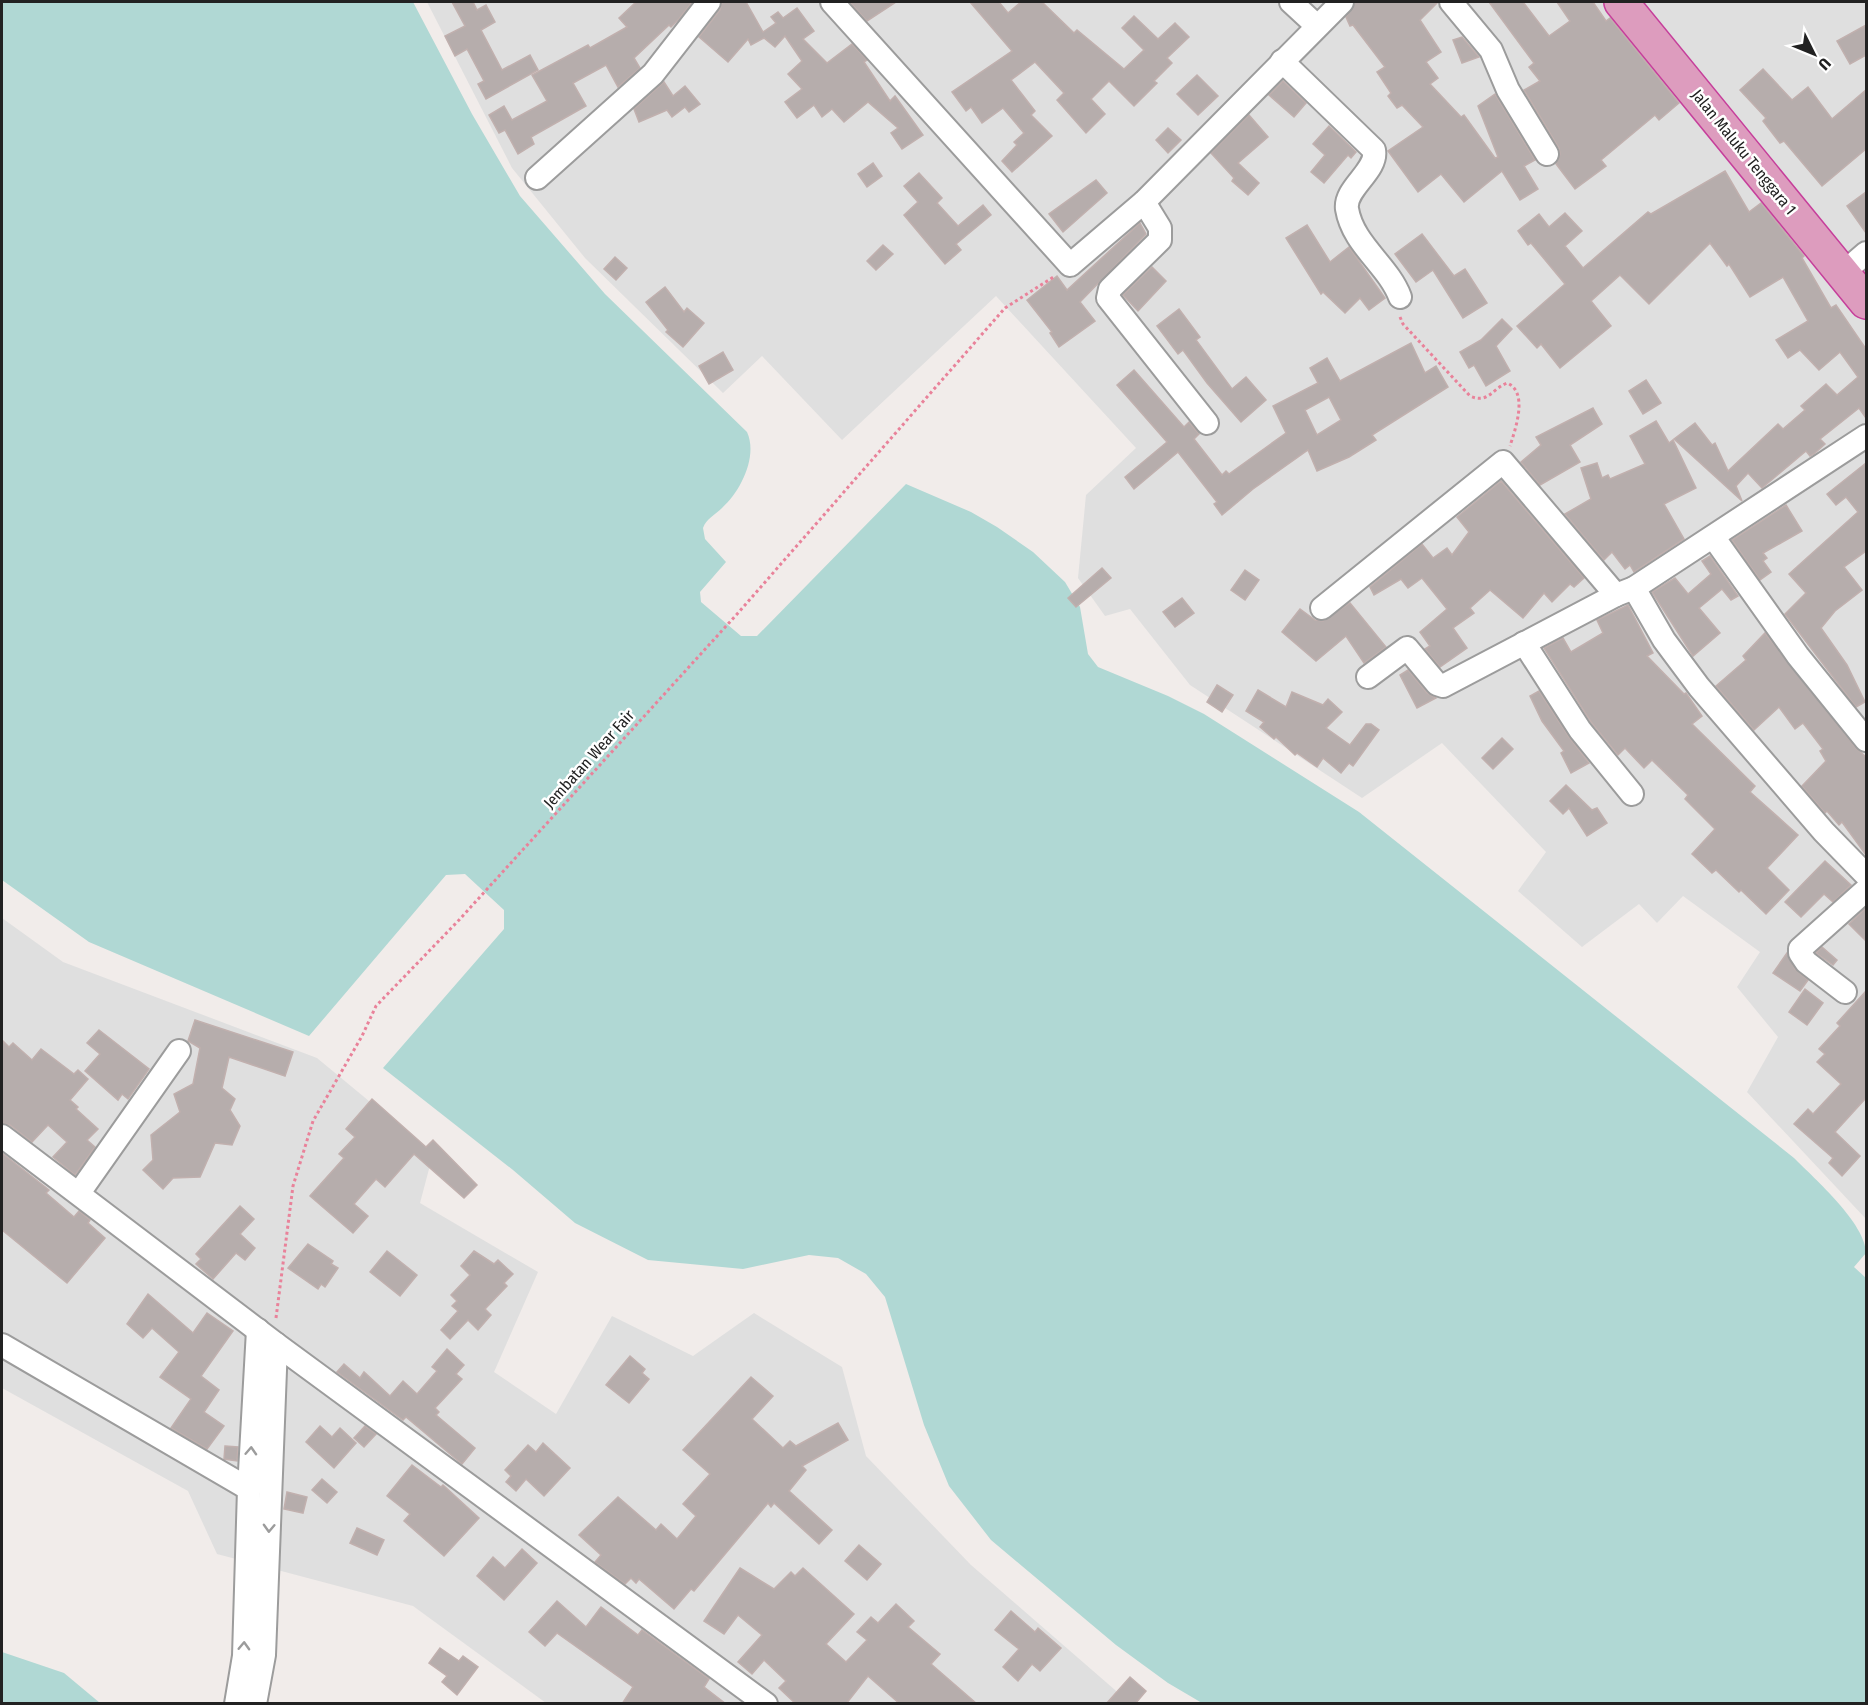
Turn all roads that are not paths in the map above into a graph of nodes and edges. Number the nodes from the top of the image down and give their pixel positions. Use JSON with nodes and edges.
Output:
{"nodes":[{"id":1,"x":709,"y":2,"type":"edge"},
{"id":2,"x":832,"y":2,"type":"edge"},
{"id":3,"x":1291,"y":2,"type":"edge"},
{"id":4,"x":1342,"y":2,"type":"edge"},
{"id":5,"x":1451,"y":2,"type":"edge"},
{"id":6,"x":1621,"y":2,"type":"edge"},
{"id":7,"x":1645,"y":2,"type":"edge"},
{"id":8,"x":1317,"y":26,"type":"junction"},
{"id":9,"x":1282,"y":61,"type":"junction"},
{"id":10,"x":1547,"y":154,"type":"dead end"},
{"id":11,"x":537,"y":178,"type":"dead end"},
{"id":12,"x":1144,"y":202,"type":"junction"},
{"id":13,"x":1858,"y":266,"type":"edge"},
{"id":14,"x":1400,"y":297,"type":"road end"},
{"id":15,"x":1866,"y":302,"type":"edge"},
{"id":16,"x":1207,"y":423,"type":"dead end"},
{"id":17,"x":1866,"y":436,"type":"edge"},
{"id":18,"x":1714,"y":538,"type":"junction"},
{"id":19,"x":1625,"y":592,"type":"junction"},
{"id":20,"x":1322,"y":608,"type":"dead end"},
{"id":21,"x":1524,"y":643,"type":"junction"},
{"id":22,"x":1368,"y":677,"type":"dead end"},
{"id":23,"x":1866,"y":740,"type":"edge"},
{"id":24,"x":1632,"y":794,"type":"dead end"},
{"id":25,"x":1866,"y":875,"type":"edge"},
{"id":26,"x":1866,"y":891,"type":"edge"},
{"id":27,"x":1845,"y":992,"type":"dead end"},
{"id":28,"x":179,"y":1051,"type":"dead end"},
{"id":29,"x":2,"y":1136,"type":"edge"},
{"id":30,"x":79,"y":1193,"type":"junction"},
{"id":31,"x":267,"y":1337,"type":"junction"},
{"id":32,"x":2,"y":1345,"type":"edge"},
{"id":33,"x":249,"y":1489,"type":"junction"},
{"id":34,"x":237,"y":1704,"type":"edge"},
{"id":35,"x":255,"y":1704,"type":"edge"},
{"id":36,"x":766,"y":1704,"type":"edge"}],
"edges":[{"from":1,"to":11,"type":"street"},
{"from":2,"to":12,"type":"street"},
{"from":3,"to":8,"type":"street"},
{"from":4,"to":8,"type":"street"},
{"from":5,"to":10,"type":"street"},
{"from":6,"to":13,"type":"highway","name":"Jalan Maluku Tenggara 1"},
{"from":7,"to":13,"type":"highway","name":"Jalan Maluku Tenggara 1"},
{"from":8,"to":9,"type":"street"},
{"from":9,"to":12,"type":"street"},
{"from":9,"to":14,"type":"street"},
{"from":12,"to":16,"type":"street"},
{"from":13,"to":15,"type":"highway","name":"Jalan Maluku Tenggara 1"},
{"from":17,"to":18,"type":"street"},
{"from":18,"to":19,"type":"street"},
{"from":18,"to":23,"type":"street"},
{"from":19,"to":20,"type":"street"},
{"from":19,"to":21,"type":"street"},
{"from":19,"to":25,"type":"street"},
{"from":21,"to":22,"type":"street"},
{"from":21,"to":24,"type":"street"},
{"from":26,"to":27,"type":"street"},
{"from":28,"to":30,"type":"street"},
{"from":29,"to":30,"type":"street"},
{"from":30,"to":31,"type":"street"},
{"from":33,"to":31,"type":"street","one_way":true},
{"from":31,"to":35,"type":"street","one_way":true},
{"from":31,"to":36,"type":"street"},
{"from":32,"to":33,"type":"street"},
{"from":34,"to":33,"type":"street","one_way":true}]}
